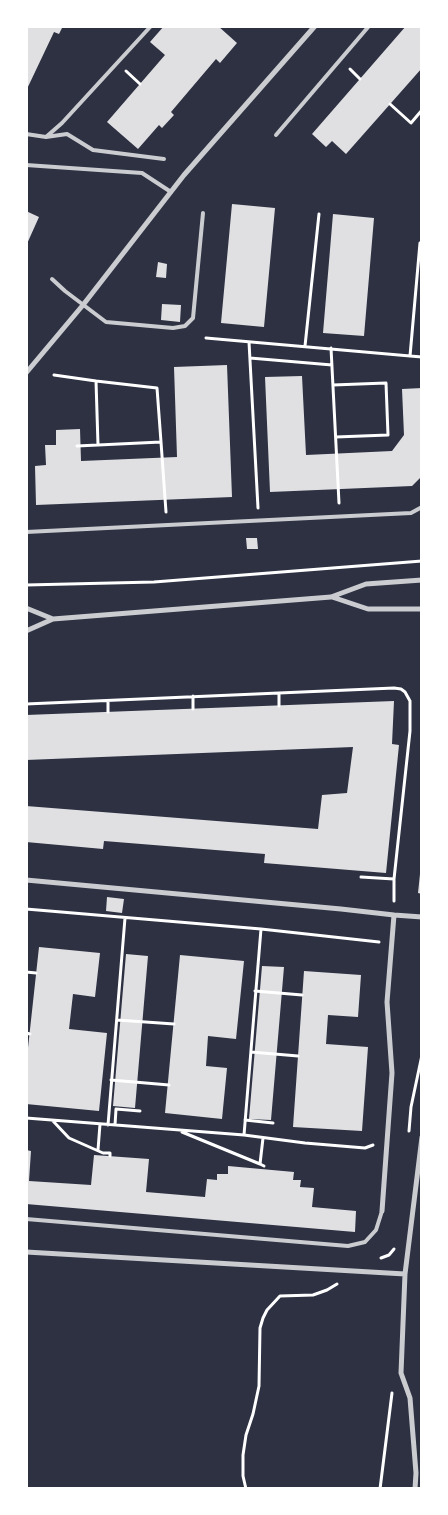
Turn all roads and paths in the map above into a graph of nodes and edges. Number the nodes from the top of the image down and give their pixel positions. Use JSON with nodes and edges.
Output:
{"nodes":[{"id":1,"x":151,"y":26,"type":"edge"},
{"id":2,"x":315,"y":26,"type":"edge"},
{"id":3,"x":369,"y":26,"type":"edge"},
{"id":4,"x":124,"y":70,"type":"dead end"},
{"id":5,"x":140,"y":84,"type":"dead end"},
{"id":6,"x":390,"y":104,"type":"dead end"},
{"id":7,"x":422,"y":110,"type":"edge"},
{"id":8,"x":26,"y":134,"type":"edge"},
{"id":9,"x":276,"y":135,"type":"dead end"},
{"id":10,"x":46,"y":137,"type":"junction"},
{"id":11,"x":164,"y":159,"type":"dead end"},
{"id":12,"x":26,"y":165,"type":"edge"},
{"id":13,"x":171,"y":192,"type":"junction"},
{"id":14,"x":203,"y":213,"type":"dead end"},
{"id":15,"x":319,"y":214,"type":"dead end"},
{"id":16,"x":420,"y":243,"type":"dead end"},
{"id":17,"x":52,"y":279,"type":"dead end"},
{"id":18,"x":83,"y":305,"type":"junction"},
{"id":19,"x":206,"y":338,"type":"dead end"},
{"id":20,"x":249,"y":342,"type":"junction"},
{"id":21,"x":305,"y":346,"type":"junction"},
{"id":22,"x":331,"y":348,"type":"junction"},
{"id":23,"x":410,"y":356,"type":"junction"},
{"id":24,"x":422,"y":357,"type":"edge"},
{"id":25,"x":250,"y":358,"type":"junction"},
{"id":26,"x":332,"y":365,"type":"junction"},
{"id":27,"x":26,"y":372,"type":"edge"},
{"id":28,"x":54,"y":375,"type":"dead end"},
{"id":29,"x":96,"y":381,"type":"junction"},
{"id":30,"x":333,"y":385,"type":"junction"},
{"id":31,"x":336,"y":437,"type":"junction"},
{"id":32,"x":161,"y":442,"type":"junction"},
{"id":33,"x":98,"y":445,"type":"junction"},
{"id":34,"x":77,"y":446,"type":"dead end"},
{"id":35,"x":339,"y":503,"type":"dead end"},
{"id":36,"x":422,"y":507,"type":"edge"},
{"id":37,"x":258,"y":508,"type":"dead end"},
{"id":38,"x":166,"y":512,"type":"dead end"},
{"id":39,"x":26,"y":532,"type":"edge"},
{"id":40,"x":422,"y":562,"type":"edge"},
{"id":41,"x":422,"y":580,"type":"edge"},
{"id":42,"x":26,"y":585,"type":"edge"},
{"id":43,"x":332,"y":597,"type":"junction"},
{"id":44,"x":26,"y":608,"type":"edge"},
{"id":45,"x":422,"y":608,"type":"edge"},
{"id":46,"x":53,"y":619,"type":"junction"},
{"id":47,"x":26,"y":631,"type":"edge"},
{"id":48,"x":279,"y":693,"type":"junction"},
{"id":49,"x":192,"y":696,"type":"junction"},
{"id":50,"x":108,"y":701,"type":"junction"},
{"id":51,"x":26,"y":704,"type":"edge"},
{"id":52,"x":280,"y":706,"type":"dead end"},
{"id":53,"x":192,"y":709,"type":"dead end"},
{"id":54,"x":108,"y":712,"type":"dead end"},
{"id":55,"x":361,"y":877,"type":"dead end"},
{"id":56,"x":394,"y":879,"type":"junction"},
{"id":57,"x":26,"y":880,"type":"edge"},
{"id":58,"x":26,"y":909,"type":"edge"},
{"id":59,"x":394,"y":915,"type":"junction"},
{"id":60,"x":422,"y":917,"type":"edge"},
{"id":61,"x":125,"y":918,"type":"junction"},
{"id":62,"x":260,"y":929,"type":"junction"},
{"id":63,"x":378,"y":950,"type":"dead end"},
{"id":64,"x":26,"y":972,"type":"edge"},
{"id":65,"x":36,"y":973,"type":"dead end"},
{"id":66,"x":256,"y":991,"type":"junction"},
{"id":67,"x":302,"y":995,"type":"dead end"},
{"id":68,"x":117,"y":1020,"type":"junction"},
{"id":69,"x":174,"y":1024,"type":"dead end"},
{"id":70,"x":251,"y":1052,"type":"junction"},
{"id":71,"x":298,"y":1056,"type":"dead end"},
{"id":72,"x":112,"y":1080,"type":"junction"},
{"id":73,"x":169,"y":1085,"type":"dead end"},
{"id":74,"x":140,"y":1111,"type":"dead end"},
{"id":75,"x":26,"y":1118,"type":"edge"},
{"id":76,"x":245,"y":1120,"type":"junction"},
{"id":77,"x":52,"y":1121,"type":"junction"},
{"id":78,"x":273,"y":1123,"type":"dead end"},
{"id":79,"x":100,"y":1124,"type":"junction"},
{"id":80,"x":108,"y":1125,"type":"junction"},
{"id":81,"x":115,"y":1125,"type":"junction"},
{"id":82,"x":179,"y":1130,"type":"junction"},
{"id":83,"x":244,"y":1135,"type":"junction"},
{"id":84,"x":374,"y":1136,"type":"dead end"},
{"id":85,"x":422,"y":1137,"type":"edge"},
{"id":86,"x":262,"y":1138,"type":"junction"},
{"id":87,"x":98,"y":1150,"type":"junction"},
{"id":88,"x":110,"y":1156,"type":"dead end"},
{"id":89,"x":382,"y":1211,"type":"joint"},
{"id":90,"x":26,"y":1219,"type":"edge"},
{"id":91,"x":26,"y":1252,"type":"edge"},
{"id":92,"x":359,"y":1272,"type":"junction"},
{"id":93,"x":406,"y":1274,"type":"junction"},
{"id":94,"x":401,"y":1373,"type":"junction"},
{"id":95,"x":246,"y":1489,"type":"edge"},
{"id":96,"x":380,"y":1489,"type":"edge"},
{"id":97,"x":415,"y":1489,"type":"edge"}],
"edges":[{"from":1,"to":10,"type":"lane"},
{"from":2,"to":13,"type":"street"},
{"from":3,"to":9,"type":"lane"},
{"from":4,"to":5,"type":"path"},
{"from":6,"to":7,"type":"path"},
{"from":8,"to":10,"type":"lane"},
{"from":10,"to":11,"type":"lane"},
{"from":12,"to":13,"type":"lane"},
{"from":13,"to":18,"type":"street"},
{"from":14,"to":18,"type":"lane"},
{"from":15,"to":21,"type":"path"},
{"from":16,"to":23,"type":"path"},
{"from":17,"to":18,"type":"lane"},
{"from":18,"to":27,"type":"street"},
{"from":19,"to":20,"type":"path"},
{"from":20,"to":21,"type":"path"},
{"from":20,"to":25,"type":"path"},
{"from":21,"to":22,"type":"path"},
{"from":22,"to":23,"type":"path"},
{"from":22,"to":26,"type":"path"},
{"from":23,"to":24,"type":"path"},
{"from":25,"to":26,"type":"path"},
{"from":25,"to":37,"type":"path"},
{"from":26,"to":30,"type":"path"},
{"from":28,"to":29,"type":"path"},
{"from":29,"to":32,"type":"path"},
{"from":29,"to":33,"type":"path"},
{"from":30,"to":31,"type":"path"},
{"from":30,"to":31,"type":"path"},
{"from":31,"to":35,"type":"path"},
{"from":32,"to":33,"type":"path"},
{"from":32,"to":38,"type":"path"},
{"from":33,"to":34,"type":"path"},
{"from":36,"to":39,"type":"lane"},
{"from":40,"to":42,"type":"path"},
{"from":41,"to":43,"type":"street"},
{"from":43,"to":45,"type":"street"},
{"from":43,"to":46,"type":"street"},
{"from":44,"to":46,"type":"street"},
{"from":46,"to":47,"type":"street"},
{"from":48,"to":49,"type":"path"},
{"from":48,"to":52,"type":"path"},
{"from":48,"to":56,"type":"path"},
{"from":49,"to":50,"type":"path"},
{"from":49,"to":53,"type":"path"},
{"from":50,"to":51,"type":"path"},
{"from":50,"to":54,"type":"path"},
{"from":55,"to":56,"type":"path"},
{"from":56,"to":59,"type":"path"},
{"from":57,"to":59,"type":"street"},
{"from":58,"to":61,"type":"path"},
{"from":59,"to":60,"type":"street"},
{"from":59,"to":89,"type":"street"},
{"from":61,"to":62,"type":"path"},
{"from":61,"to":68,"type":"path"},
{"from":62,"to":63,"type":"path"},
{"from":62,"to":66,"type":"path"},
{"from":64,"to":65,"type":"path"},
{"from":66,"to":67,"type":"path"},
{"from":66,"to":70,"type":"path"},
{"from":68,"to":69,"type":"path"},
{"from":68,"to":72,"type":"path"},
{"from":70,"to":71,"type":"path"},
{"from":70,"to":76,"type":"path"},
{"from":72,"to":73,"type":"path"},
{"from":72,"to":80,"type":"path"},
{"from":74,"to":81,"type":"path"},
{"from":75,"to":77,"type":"path"},
{"from":76,"to":78,"type":"path"},
{"from":76,"to":83,"type":"path"},
{"from":77,"to":79,"type":"path"},
{"from":77,"to":87,"type":"path"},
{"from":79,"to":80,"type":"path"},
{"from":79,"to":87,"type":"path"},
{"from":80,"to":81,"type":"path"},
{"from":81,"to":82,"type":"path"},
{"from":82,"to":83,"type":"path"},
{"from":82,"to":86,"type":"path"},
{"from":83,"to":86,"type":"path"},
{"from":84,"to":86,"type":"path"},
{"from":85,"to":93,"type":"street"},
{"from":87,"to":88,"type":"path"},
{"from":89,"to":90,"type":"lane"},
{"from":91,"to":92,"type":"street"},
{"from":92,"to":93,"type":"street"},
{"from":92,"to":95,"type":"path"},
{"from":93,"to":94,"type":"street"},
{"from":94,"to":96,"type":"path"},
{"from":94,"to":97,"type":"street"}]}
